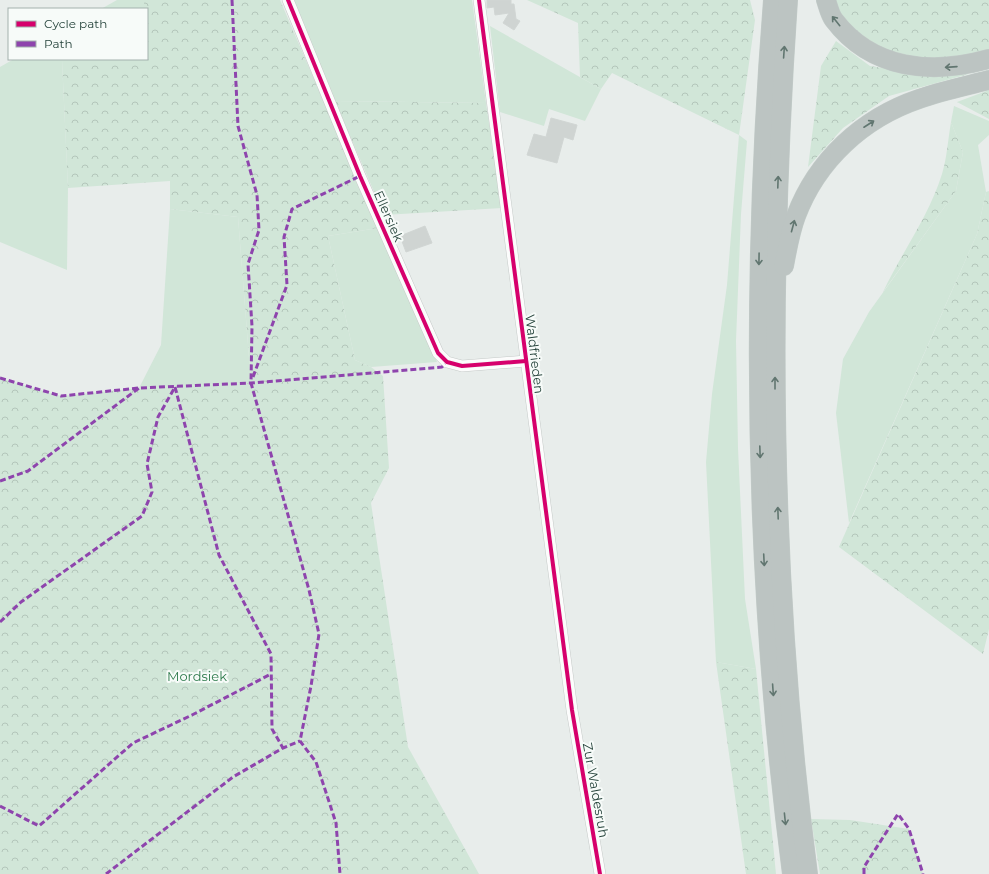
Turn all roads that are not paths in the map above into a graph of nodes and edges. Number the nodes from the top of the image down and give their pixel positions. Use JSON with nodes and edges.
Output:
{"nodes":[{"id":1,"x":288,"y":0,"type":"edge"},
{"id":2,"x":479,"y":0,"type":"edge"},
{"id":3,"x":759,"y":0,"type":"edge"},
{"id":4,"x":773,"y":0,"type":"edge"},
{"id":5,"x":788,"y":0,"type":"edge"},
{"id":6,"x":826,"y":0,"type":"edge"},
{"id":7,"x":989,"y":59,"type":"edge"},
{"id":8,"x":989,"y":80,"type":"edge"},
{"id":9,"x":764,"y":108,"type":"junction"},
{"id":10,"x":776,"y":305,"type":"junction"},
{"id":11,"x":526,"y":361,"type":"junction"},
{"id":12,"x":572,"y":710,"type":"joint"},
{"id":13,"x":600,"y":874,"type":"edge"},
{"id":14,"x":792,"y":874,"type":"edge"},
{"id":15,"x":808,"y":874,"type":"edge"}],
"edges":[{"from":1,"to":11,"type":"street","name":"Ellersiek"},
{"from":2,"to":11,"type":"street","name":"Waldfrieden"},
{"from":3,"to":9,"type":"highway"},
{"from":4,"to":9,"type":"highway"},
{"from":10,"to":5,"type":"highway","one_way":true},
{"from":7,"to":6,"type":"highway","one_way":true},
{"from":10,"to":8,"type":"highway","one_way":true},
{"from":9,"to":14,"type":"highway","one_way":true},
{"from":15,"to":10,"type":"highway","one_way":true},
{"from":11,"to":12,"type":"street","name":"Waldfrieden"},
{"from":12,"to":13,"type":"street","name":"Zur Waldesruh"}]}
